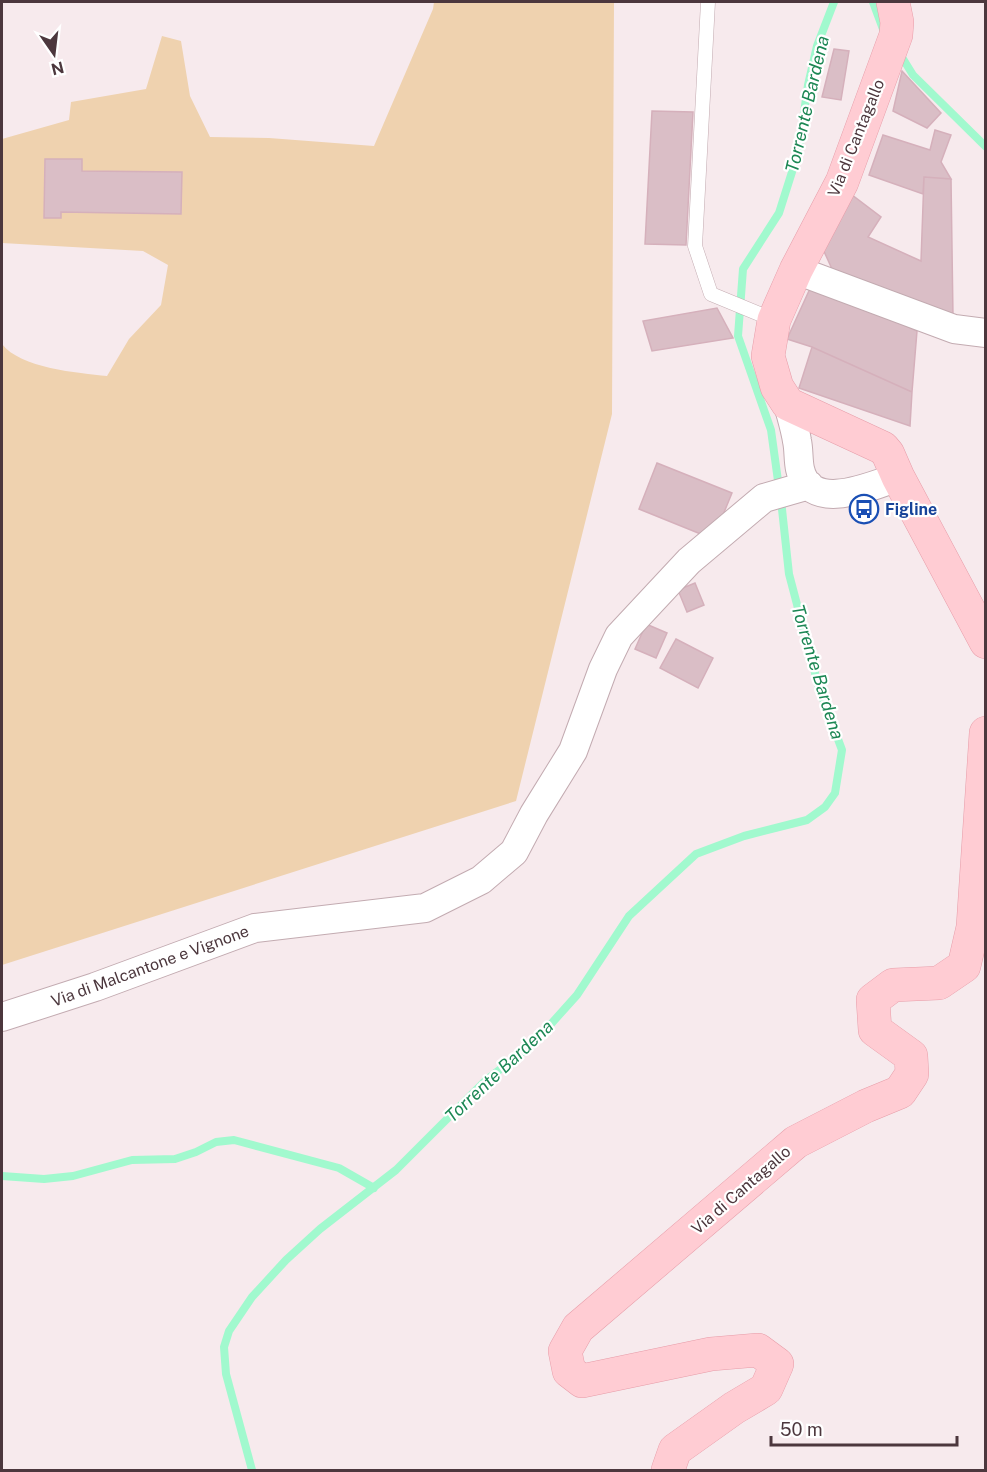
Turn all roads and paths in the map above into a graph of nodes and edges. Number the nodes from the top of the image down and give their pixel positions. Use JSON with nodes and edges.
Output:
{"nodes":[{"id":1,"x":708,"y":2,"type":"edge"},
{"id":2,"x":893,"y":2,"type":"edge"},
{"id":3,"x":796,"y":270,"type":"junction"},
{"id":4,"x":774,"y":320,"type":"junction"},
{"id":5,"x":986,"y":333,"type":"edge"},
{"id":6,"x":789,"y":404,"type":"junction"},
{"id":7,"x":898,"y":477,"type":"junction"},
{"id":8,"x":801,"y":487,"type":"junction"},
{"id":9,"x":986,"y":642,"type":"edge"},
{"id":10,"x":986,"y":733,"type":"edge"},
{"id":11,"x":2,"y":1017,"type":"edge"},
{"id":12,"x":668,"y":1470,"type":"edge"}],
"edges":[{"from":1,"to":4,"type":"lane"},
{"from":2,"to":3,"type":"street","name":"Via di Cantagallo"},
{"from":3,"to":4,"type":"street","name":"Via di Cantagallo"},
{"from":3,"to":5,"type":"street"},
{"from":4,"to":6,"type":"street","name":"Via di Cantagallo"},
{"from":6,"to":7,"type":"street"},
{"from":6,"to":8,"type":"street"},
{"from":7,"to":8,"type":"street"},
{"from":7,"to":9,"type":"street"},
{"from":8,"to":11,"type":"street","name":"Via di Malcantone e Vignone"},
{"from":10,"to":12,"type":"street","name":"Via di Cantagallo"}]}
